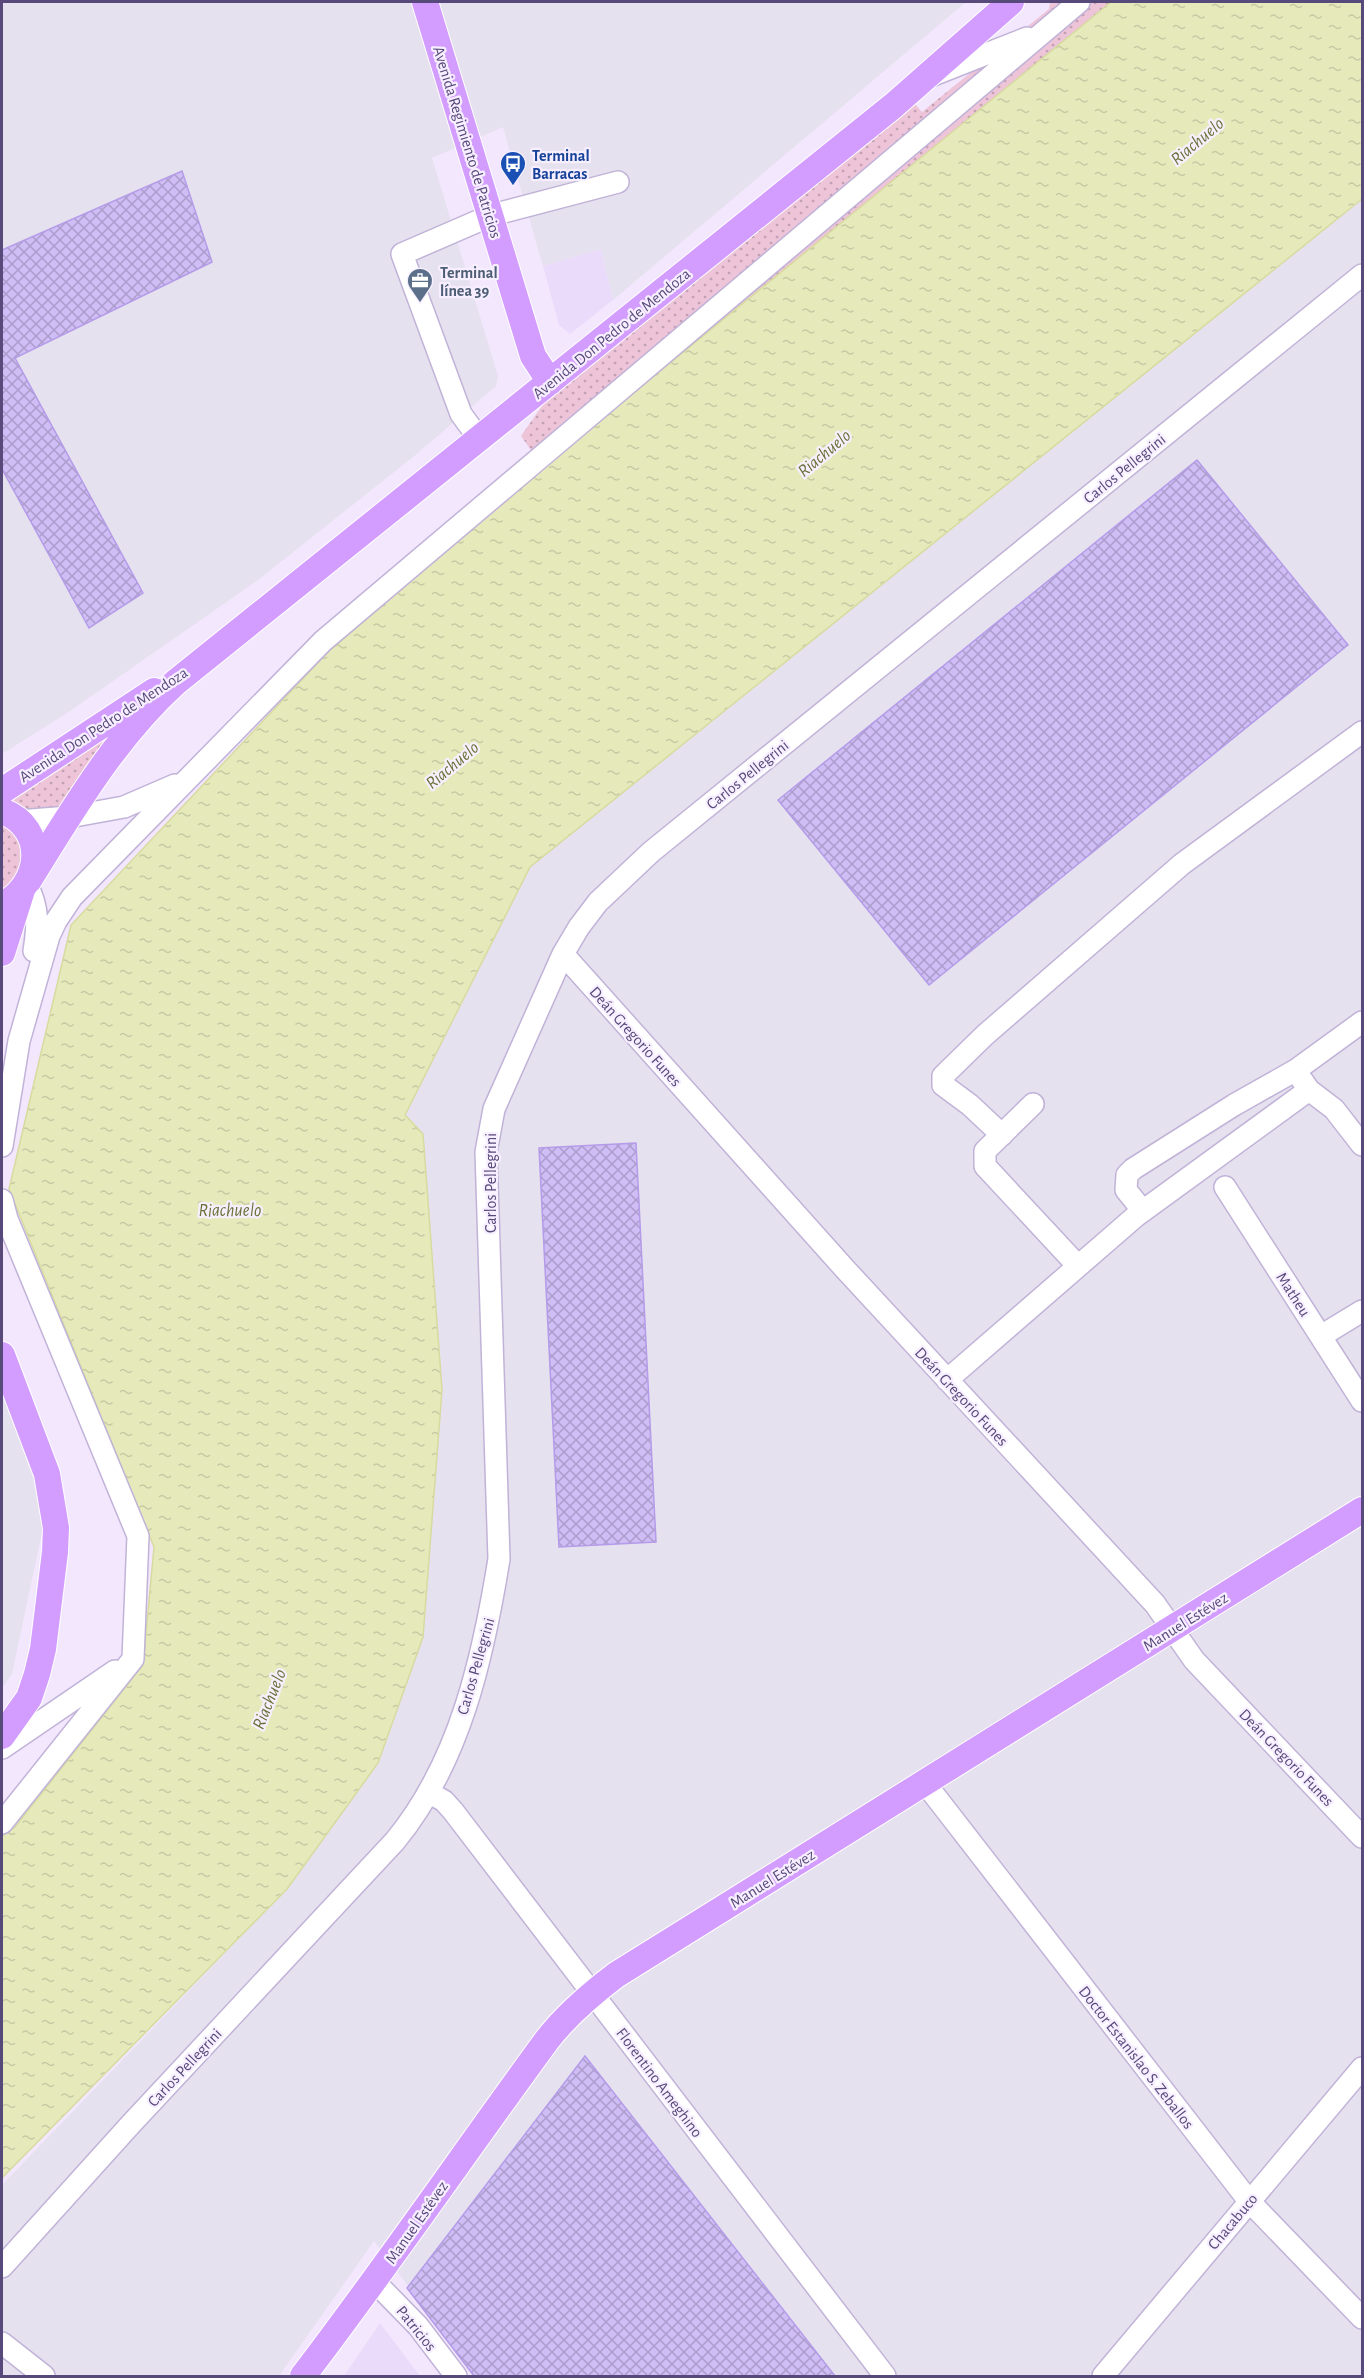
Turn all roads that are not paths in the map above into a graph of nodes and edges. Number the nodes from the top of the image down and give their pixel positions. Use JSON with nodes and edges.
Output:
{"nodes":[{"id":1,"x":425,"y":2,"type":"edge"},
{"id":2,"x":1011,"y":2,"type":"edge"},
{"id":3,"x":1079,"y":2,"type":"edge"},
{"id":4,"x":1044,"y":31,"type":"junction"},
{"id":5,"x":927,"y":78,"type":"junction"},
{"id":6,"x":618,"y":182,"type":"dead end"},
{"id":7,"x":492,"y":215,"type":"junction"},
{"id":8,"x":1362,"y":275,"type":"edge"},
{"id":9,"x":550,"y":382,"type":"junction"},
{"id":10,"x":480,"y":440,"type":"junction"},
{"id":11,"x":204,"y":658,"type":"junction"},
{"id":12,"x":1362,"y":732,"type":"edge"},
{"id":13,"x":184,"y":781,"type":"junction"},
{"id":14,"x":2,"y":790,"type":"edge"},
{"id":15,"x":10,"y":816,"type":"edge"},
{"id":16,"x":69,"y":817,"type":"junction"},
{"id":17,"x":26,"y":885,"type":"junction"},
{"id":18,"x":2,"y":905,"type":"edge"},
{"id":19,"x":2,"y":953,"type":"edge"},
{"id":20,"x":563,"y":954,"type":"junction"},
{"id":21,"x":1362,"y":1022,"type":"edge"},
{"id":22,"x":19,"y":1041,"type":"junction"},
{"id":23,"x":1296,"y":1070,"type":"junction"},
{"id":24,"x":1309,"y":1090,"type":"junction"},
{"id":25,"x":1033,"y":1104,"type":"dead end"},
{"id":26,"x":1002,"y":1135,"type":"junction"},
{"id":27,"x":1362,"y":1145,"type":"edge"},
{"id":28,"x":2,"y":1146,"type":"edge"},
{"id":29,"x":1225,"y":1186,"type":"dead end"},
{"id":30,"x":2,"y":1200,"type":"edge"},
{"id":31,"x":1143,"y":1211,"type":"junction"},
{"id":32,"x":1078,"y":1266,"type":"junction"},
{"id":33,"x":1362,"y":1311,"type":"edge"},
{"id":34,"x":1321,"y":1336,"type":"junction"},
{"id":35,"x":2,"y":1355,"type":"edge"},
{"id":36,"x":947,"y":1380,"type":"junction"},
{"id":37,"x":1362,"y":1401,"type":"edge"},
{"id":38,"x":1362,"y":1510,"type":"edge"},
{"id":39,"x":1172,"y":1630,"type":"junction"},
{"id":40,"x":133,"y":1659,"type":"junction"},
{"id":41,"x":2,"y":1736,"type":"edge"},
{"id":42,"x":2,"y":1748,"type":"edge"},
{"id":43,"x":926,"y":1783,"type":"junction"},
{"id":44,"x":430,"y":1793,"type":"junction"},
{"id":45,"x":2,"y":1823,"type":"edge"},
{"id":46,"x":1362,"y":1837,"type":"edge"},
{"id":47,"x":592,"y":1994,"type":"junction"},
{"id":48,"x":1362,"y":2068,"type":"edge"},
{"id":49,"x":1249,"y":2201,"type":"junction"},
{"id":50,"x":2,"y":2267,"type":"edge"},
{"id":51,"x":375,"y":2282,"type":"junction"},
{"id":52,"x":1362,"y":2318,"type":"edge"},
{"id":53,"x":2,"y":2343,"type":"edge"},
{"id":54,"x":44,"y":2376,"type":"edge"},
{"id":55,"x":303,"y":2376,"type":"edge"},
{"id":56,"x":456,"y":2376,"type":"edge"},
{"id":57,"x":885,"y":2376,"type":"edge"},
{"id":58,"x":1103,"y":2376,"type":"edge"}],
"edges":[{"from":1,"to":7,"type":"main road","name":"Avenida Regimiento de Patricios"},
{"from":2,"to":5,"type":"main road","name":"Avenida Don Pedro de Mendoza"},
{"from":3,"to":4,"type":"street"},
{"from":4,"to":5,"type":"street"},
{"from":4,"to":13,"type":"street"},
{"from":5,"to":9,"type":"main road","name":"Avenida Don Pedro de Mendoza"},
{"from":6,"to":7,"type":"street"},
{"from":7,"to":9,"type":"main road","name":"Avenida Regimiento de Patricios"},
{"from":7,"to":10,"type":"street"},
{"from":8,"to":20,"type":"street","name":"Carlos Pellegrini"},
{"from":9,"to":10,"type":"main road","name":"Avenida Don Pedro de Mendoza"},
{"from":10,"to":11,"type":"main road","name":"Avenida Don Pedro de Mendoza"},
{"from":11,"to":14,"type":"main road","name":"Avenida Don Pedro de Mendoza"},
{"from":11,"to":16,"type":"main road","name":"Avenida Don Pedro de Mendoza"},
{"from":12,"to":26,"type":"street"},
{"from":13,"to":16,"type":"street"},
{"from":13,"to":22,"type":"street"},
{"from":15,"to":16,"type":"street"},
{"from":15,"to":17,"type":"main road"},
{"from":16,"to":17,"type":"main road","name":"Avenida Don Pedro de Mendoza"},
{"from":17,"to":18,"type":"main road"},
{"from":17,"to":19,"type":"main road","name":"Avenida Don Pedro de Mendoza"},
{"from":17,"to":22,"type":"street"},
{"from":20,"to":36,"type":"street","name":"Deán Gregorio Funes"},
{"from":20,"to":44,"type":"street","name":"Carlos Pellegrini"},
{"from":21,"to":23,"type":"street"},
{"from":22,"to":28,"type":"street"},
{"from":23,"to":24,"type":"street"},
{"from":23,"to":31,"type":"street"},
{"from":24,"to":27,"type":"street"},
{"from":24,"to":31,"type":"street"},
{"from":25,"to":26,"type":"street"},
{"from":26,"to":32,"type":"street"},
{"from":29,"to":34,"type":"street","name":"Matheu"},
{"from":30,"to":40,"type":"street"},
{"from":31,"to":32,"type":"street"},
{"from":32,"to":36,"type":"street"},
{"from":33,"to":34,"type":"street"},
{"from":34,"to":37,"type":"street","name":"Matheu"},
{"from":35,"to":41,"type":"main road"},
{"from":36,"to":39,"type":"street","name":"Deán Gregorio Funes"},
{"from":38,"to":39,"type":"main road","name":"Manuel Estévez"},
{"from":39,"to":43,"type":"main road","name":"Manuel Estévez"},
{"from":39,"to":46,"type":"street","name":"Deán Gregorio Funes"},
{"from":40,"to":42,"type":"street"},
{"from":40,"to":45,"type":"street"},
{"from":43,"to":47,"type":"main road","name":"Manuel Estévez"},
{"from":43,"to":49,"type":"street","name":"Doctor Estanislao S. Zeballos"},
{"from":44,"to":47,"type":"street","name":"Florentino Ameghino"},
{"from":44,"to":50,"type":"street","name":"Carlos Pellegrini"},
{"from":47,"to":51,"type":"main road","name":"Manuel Estévez"},
{"from":47,"to":57,"type":"street","name":"Florentino Ameghino"},
{"from":48,"to":49,"type":"street","name":"Chacabuco"},
{"from":49,"to":52,"type":"street","name":"Doctor Estanislao S. Zeballos"},
{"from":49,"to":58,"type":"street","name":"Chacabuco"},
{"from":51,"to":55,"type":"main road","name":"Manuel Estévez"},
{"from":51,"to":56,"type":"street","name":"Patricios"},
{"from":53,"to":54,"type":"street"}]}
